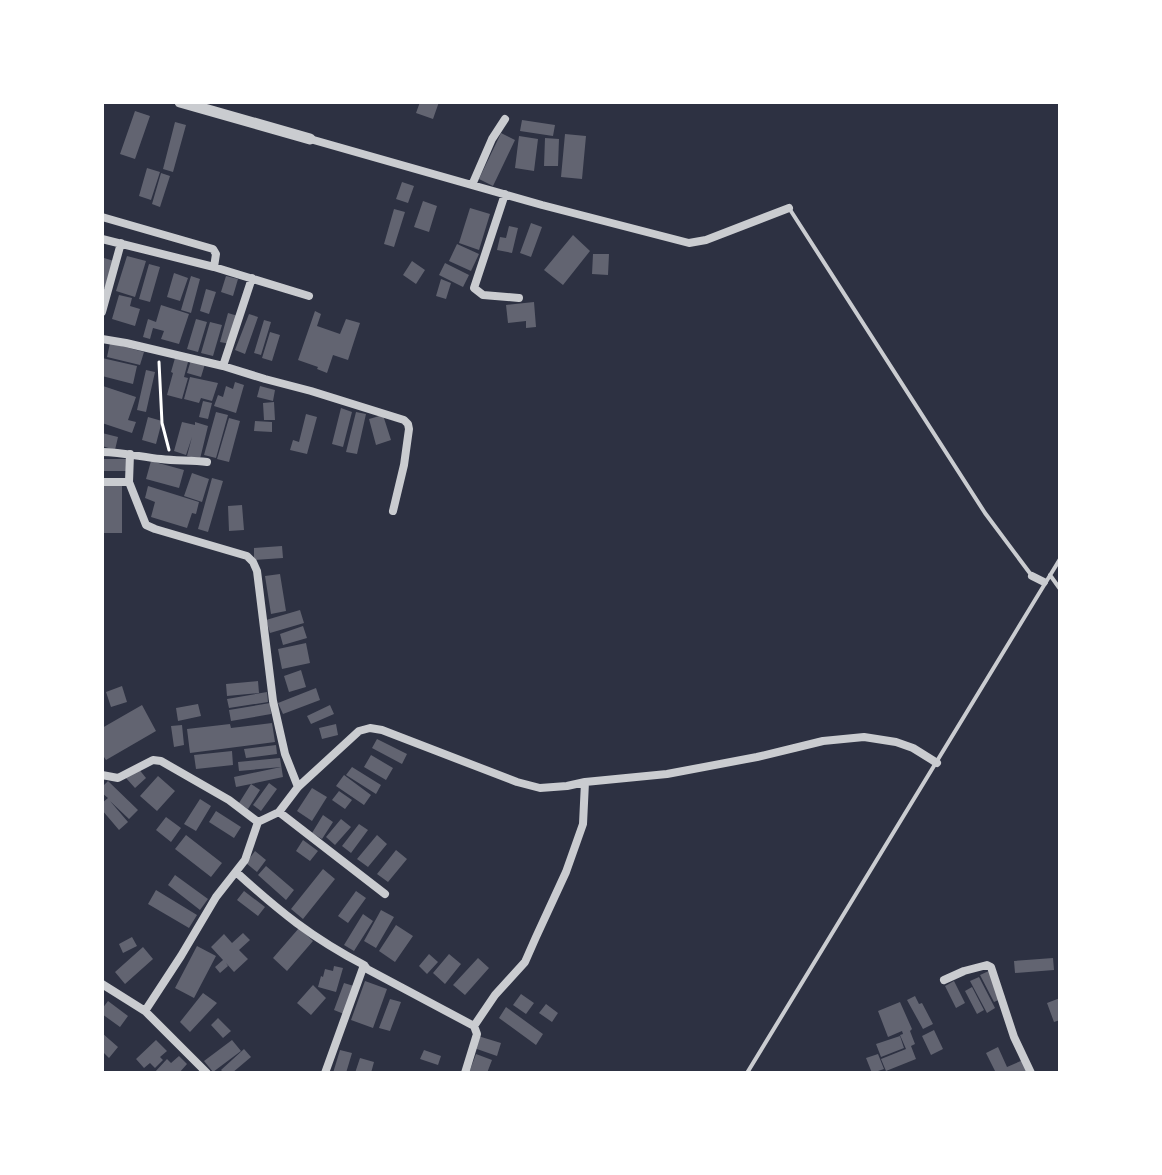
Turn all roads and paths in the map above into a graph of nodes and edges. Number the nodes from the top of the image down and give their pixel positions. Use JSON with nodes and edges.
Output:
{"nodes":[{"id":1,"x":180,"y":102,"type":"edge"},
{"id":2,"x":505,"y":119,"type":"dead end"},
{"id":3,"x":310,"y":139,"type":"joint"},
{"id":4,"x":472,"y":185,"type":"junction"},
{"id":5,"x":505,"y":194,"type":"junction"},
{"id":6,"x":789,"y":208,"type":"joint"},
{"id":7,"x":102,"y":217,"type":"edge"},
{"id":8,"x":102,"y":239,"type":"edge"},
{"id":9,"x":121,"y":243,"type":"junction"},
{"id":10,"x":214,"y":267,"type":"junction"},
{"id":11,"x":252,"y":278,"type":"junction"},
{"id":12,"x":309,"y":296,"type":"dead end"},
{"id":13,"x":519,"y":298,"type":"dead end"},
{"id":14,"x":102,"y":312,"type":"edge"},
{"id":15,"x":102,"y":339,"type":"edge"},
{"id":16,"x":160,"y":350,"type":"junction"},
{"id":17,"x":223,"y":366,"type":"junction"},
{"id":18,"x":102,"y":452,"type":"edge"},
{"id":19,"x":130,"y":454,"type":"junction"},
{"id":20,"x":174,"y":459,"type":"junction"},
{"id":21,"x":207,"y":462,"type":"dead end"},
{"id":22,"x":102,"y":482,"type":"edge"},
{"id":23,"x":129,"y":482,"type":"junction"},
{"id":24,"x":393,"y":511,"type":"dead end"},
{"id":25,"x":1060,"y":559,"type":"edge"},
{"id":26,"x":1032,"y":576,"type":"joint"},
{"id":27,"x":1047,"y":578,"type":"junction"},
{"id":28,"x":1060,"y":589,"type":"edge"},
{"id":29,"x":937,"y":763,"type":"junction"},
{"id":30,"x":102,"y":775,"type":"edge"},
{"id":31,"x":585,"y":782,"type":"junction"},
{"id":32,"x":298,"y":787,"type":"junction"},
{"id":33,"x":279,"y":812,"type":"junction"},
{"id":34,"x":258,"y":822,"type":"junction"},
{"id":35,"x":236,"y":872,"type":"junction"},
{"id":36,"x":385,"y":894,"type":"dead end"},
{"id":37,"x":364,"y":965,"type":"junction"},
{"id":38,"x":944,"y":980,"type":"dead end"},
{"id":39,"x":102,"y":984,"type":"edge"},
{"id":40,"x":145,"y":1011,"type":"junction"},
{"id":41,"x":474,"y":1026,"type":"junction"},
{"id":42,"x":207,"y":1073,"type":"edge"},
{"id":43,"x":325,"y":1073,"type":"edge"},
{"id":44,"x":465,"y":1073,"type":"edge"},
{"id":45,"x":747,"y":1073,"type":"edge"},
{"id":46,"x":1031,"y":1073,"type":"edge"}],
"edges":[{"from":1,"to":3,"type":"street"},
{"from":2,"to":4,"type":"street"},
{"from":3,"to":4,"type":"street"},
{"from":4,"to":5,"type":"street"},
{"from":5,"to":6,"type":"street"},
{"from":5,"to":13,"type":"street"},
{"from":6,"to":26,"type":"lane"},
{"from":7,"to":10,"type":"street"},
{"from":8,"to":9,"type":"street"},
{"from":9,"to":10,"type":"street"},
{"from":9,"to":14,"type":"street"},
{"from":10,"to":11,"type":"street"},
{"from":11,"to":12,"type":"street"},
{"from":11,"to":17,"type":"street"},
{"from":15,"to":16,"type":"street"},
{"from":16,"to":17,"type":"street"},
{"from":16,"to":20,"type":"path"},
{"from":17,"to":24,"type":"street"},
{"from":18,"to":19,"type":"street"},
{"from":19,"to":20,"type":"street"},
{"from":19,"to":23,"type":"street"},
{"from":20,"to":21,"type":"street"},
{"from":22,"to":23,"type":"street"},
{"from":23,"to":32,"type":"street"},
{"from":25,"to":27,"type":"lane"},
{"from":26,"to":27,"type":"street"},
{"from":27,"to":28,"type":"lane"},
{"from":27,"to":29,"type":"lane"},
{"from":29,"to":31,"type":"street"},
{"from":29,"to":45,"type":"lane"},
{"from":30,"to":34,"type":"street"},
{"from":31,"to":32,"type":"street"},
{"from":31,"to":41,"type":"street"},
{"from":32,"to":33,"type":"street"},
{"from":33,"to":34,"type":"street"},
{"from":33,"to":36,"type":"street"},
{"from":34,"to":35,"type":"street"},
{"from":35,"to":37,"type":"street"},
{"from":35,"to":40,"type":"street"},
{"from":37,"to":41,"type":"street"},
{"from":37,"to":43,"type":"street"},
{"from":38,"to":46,"type":"street"},
{"from":39,"to":40,"type":"street"},
{"from":40,"to":42,"type":"street"},
{"from":41,"to":44,"type":"street"}]}
